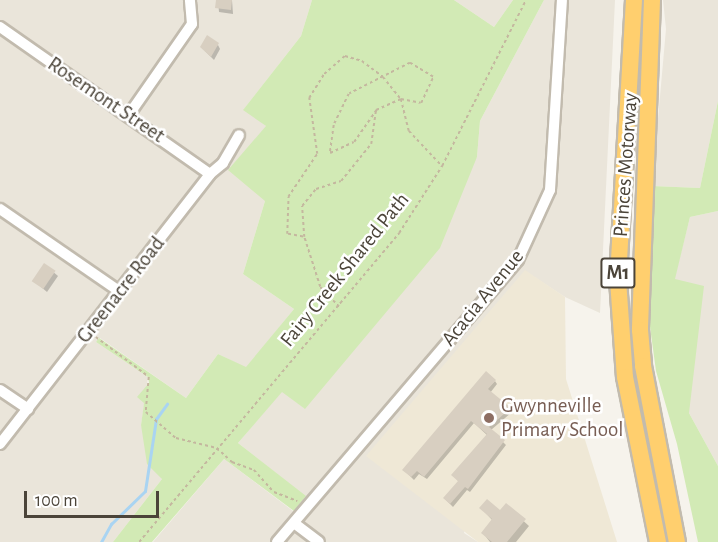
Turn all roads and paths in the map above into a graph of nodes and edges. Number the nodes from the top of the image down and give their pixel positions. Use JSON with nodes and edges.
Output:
{"nodes":[{"id":1,"x":190,"y":0,"type":"edge"},
{"id":2,"x":526,"y":0,"type":"edge"},
{"id":3,"x":562,"y":0,"type":"edge"},
{"id":4,"x":634,"y":0,"type":"edge"},
{"id":5,"x":652,"y":0,"type":"edge"},
{"id":6,"x":0,"y":27,"type":"edge"},
{"id":7,"x":383,"y":77,"type":"junction"},
{"id":8,"x":401,"y":99,"type":"junction"},
{"id":9,"x":376,"y":110,"type":"junction"},
{"id":10,"x":128,"y":116,"type":"junction"},
{"id":11,"x":239,"y":135,"type":"dead end"},
{"id":12,"x":442,"y":166,"type":"junction"},
{"id":13,"x":210,"y":174,"type":"junction"},
{"id":14,"x":0,"y":209,"type":"edge"},
{"id":15,"x":304,"y":237,"type":"junction"},
{"id":16,"x":118,"y":291,"type":"junction"},
{"id":17,"x":339,"y":307,"type":"junction"},
{"id":18,"x":88,"y":331,"type":"junction"},
{"id":19,"x":0,"y":390,"type":"edge"},
{"id":20,"x":28,"y":409,"type":"junction"},
{"id":21,"x":0,"y":444,"type":"edge"},
{"id":22,"x":217,"y":448,"type":"junction"},
{"id":23,"x":298,"y":502,"type":"dead end"},
{"id":24,"x":294,"y":523,"type":"junction"},
{"id":25,"x":139,"y":542,"type":"edge"},
{"id":26,"x":277,"y":542,"type":"edge"},
{"id":27,"x":319,"y":542,"type":"edge"},
{"id":28,"x":658,"y":542,"type":"edge"},
{"id":29,"x":679,"y":542,"type":"edge"}],
"edges":[{"from":1,"to":10,"type":"street"},
{"from":2,"to":12,"type":"path","name":"Fairy Creek Shared Path"},
{"from":3,"to":24,"type":"street","name":"Acacia Avenue"},
{"from":4,"to":28,"type":"highway","name":"Princes Motorway","number":"M1"},
{"from":5,"to":29,"type":"highway","name":"Princes Motorway","number":"M1"},
{"from":6,"to":10,"type":"street","name":"Rosemont Street"},
{"from":7,"to":8,"type":"path"},
{"from":7,"to":8,"type":"path"},
{"from":7,"to":9,"type":"path"},
{"from":7,"to":15,"type":"path"},
{"from":8,"to":9,"type":"path"},
{"from":8,"to":12,"type":"path"},
{"from":9,"to":15,"type":"path"},
{"from":10,"to":13,"type":"street","name":"Rosemont Street"},
{"from":11,"to":13,"type":"street","name":"Greenacre Road"},
{"from":12,"to":17,"type":"path","name":"Fairy Creek Shared Path"},
{"from":13,"to":16,"type":"street","name":"Greenacre Road"},
{"from":14,"to":16,"type":"street"},
{"from":15,"to":17,"type":"path"},
{"from":16,"to":18,"type":"street","name":"Greenacre Road"},
{"from":17,"to":22,"type":"path","name":"Fairy Creek Shared Path"},
{"from":18,"to":20,"type":"street","name":"Greenacre Road"},
{"from":18,"to":22,"type":"path"},
{"from":19,"to":20,"type":"street"},
{"from":20,"to":21,"type":"street","name":"Greenacre Road"},
{"from":22,"to":23,"type":"path"},
{"from":22,"to":25,"type":"path","name":"Fairy Creek Shared Path"},
{"from":24,"to":26,"type":"street","name":"Acacia Avenue"},
{"from":24,"to":27,"type":"street"}]}
